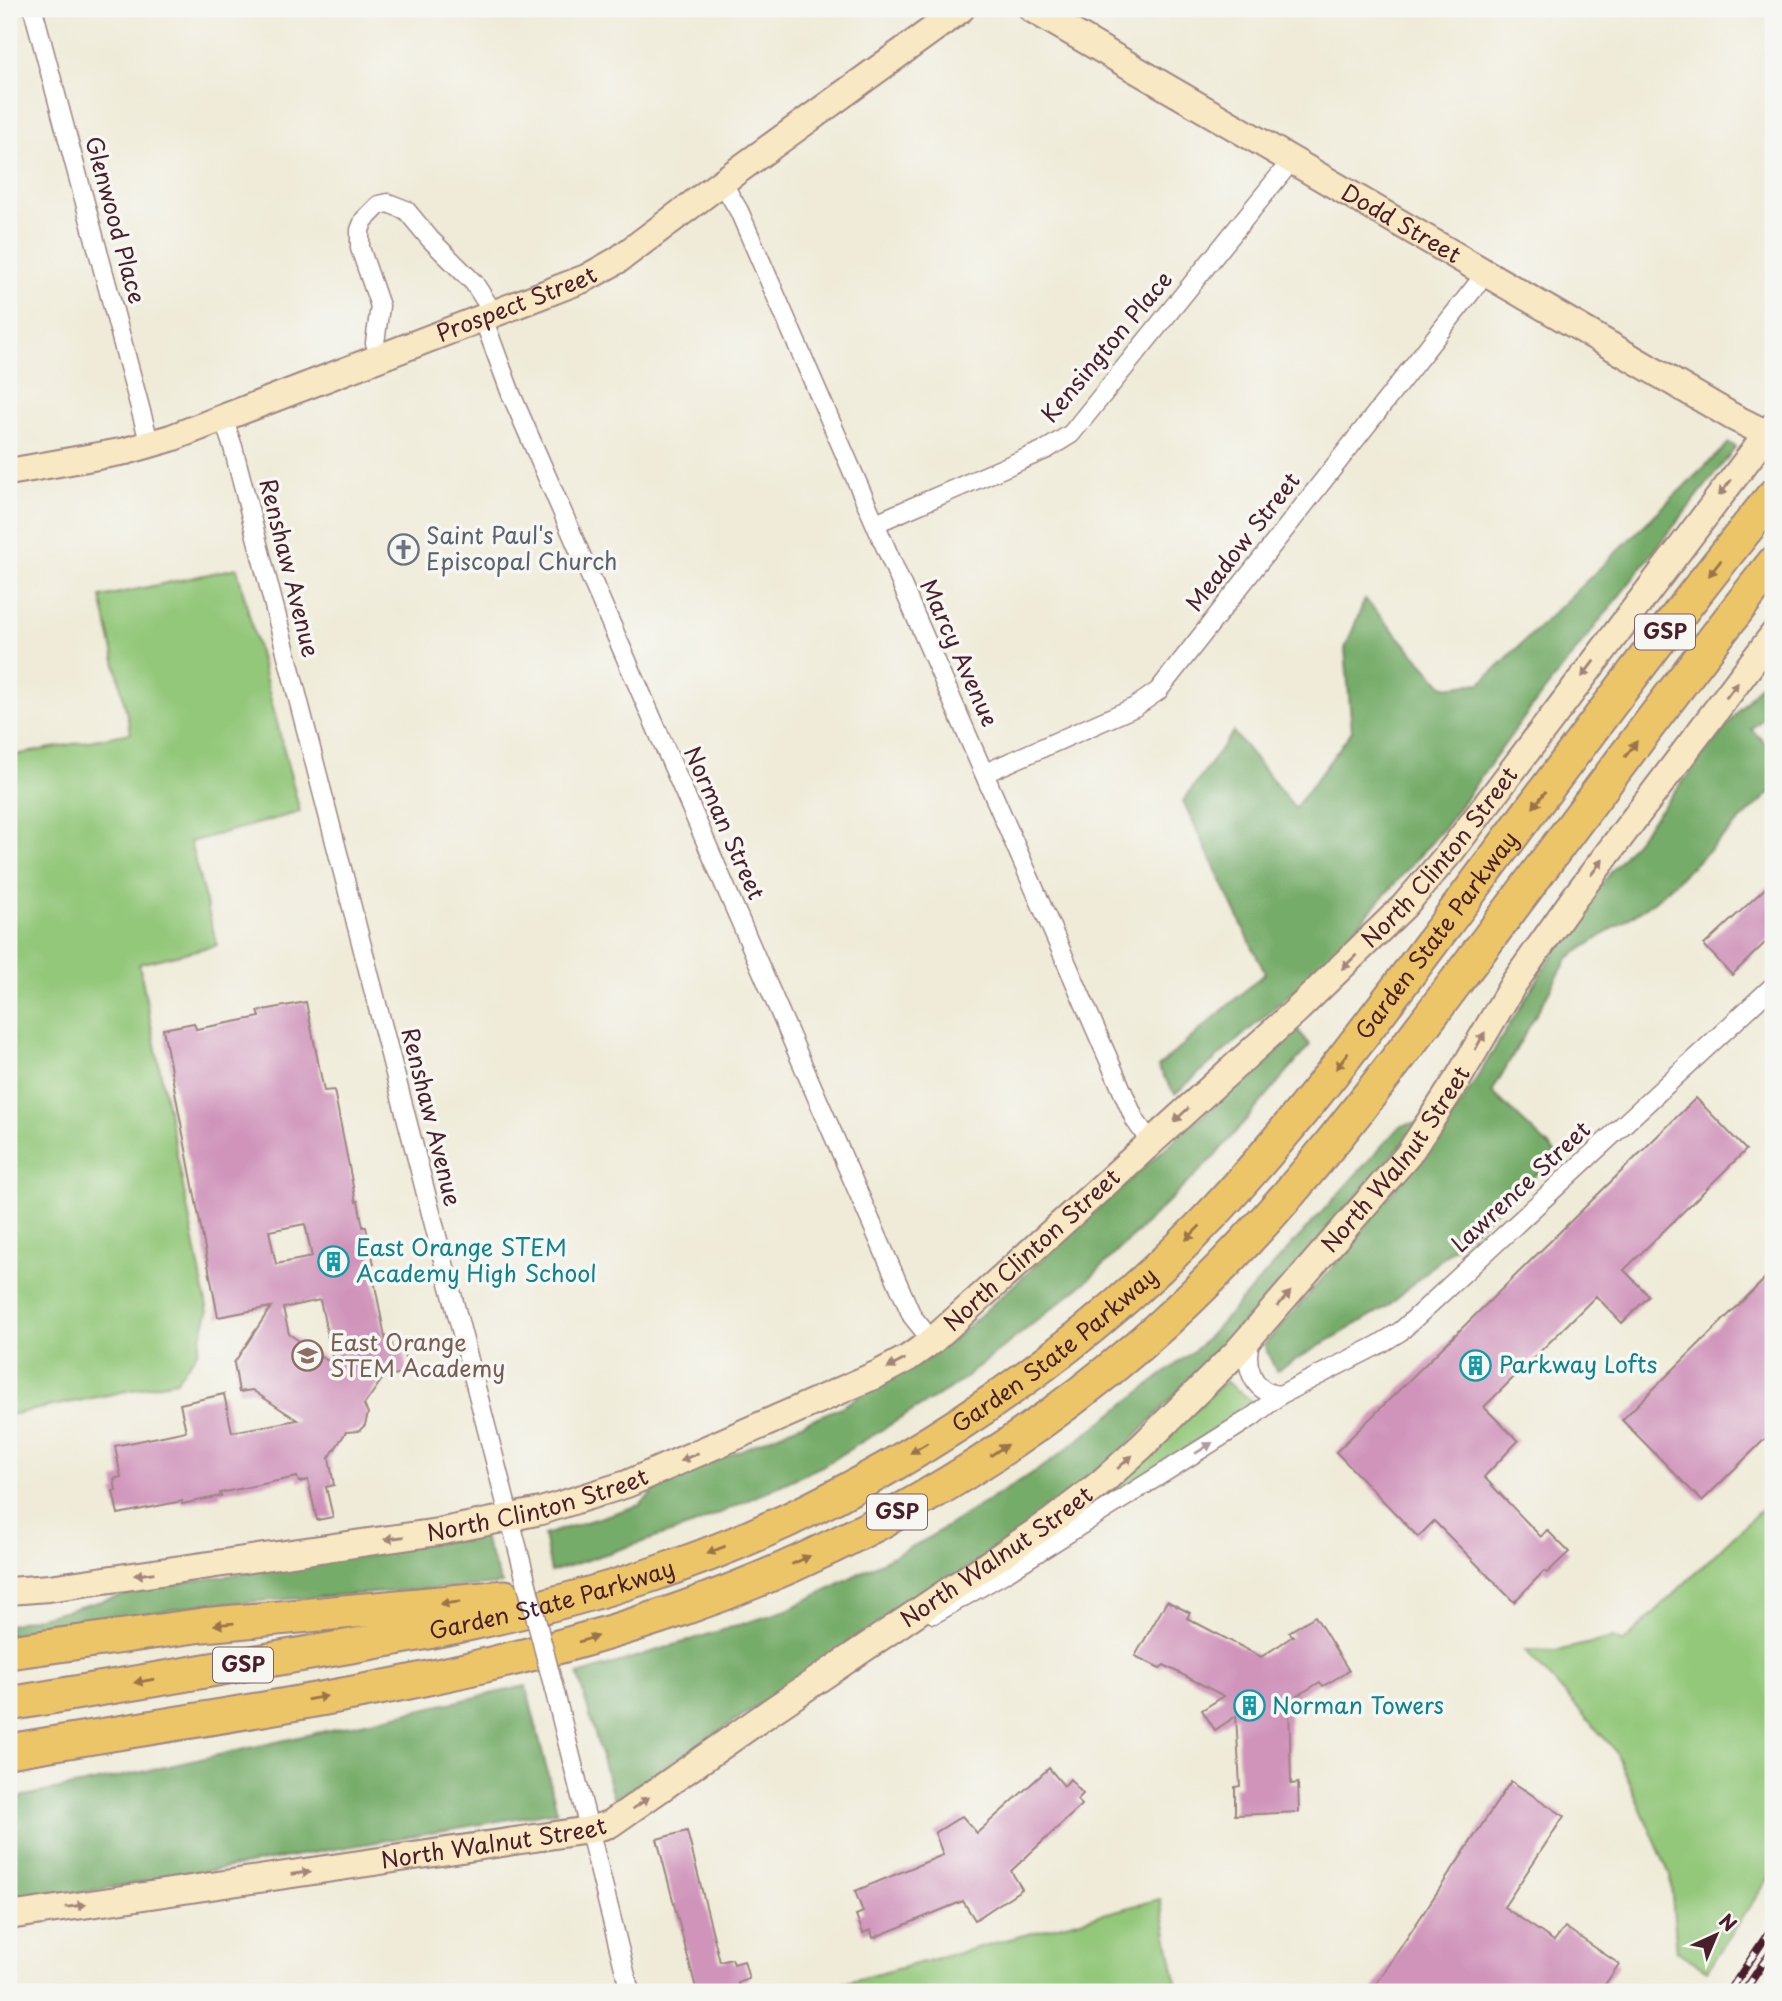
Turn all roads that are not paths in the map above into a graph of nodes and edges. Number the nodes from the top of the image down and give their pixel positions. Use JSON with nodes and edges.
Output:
{"nodes":[{"id":1,"x":33,"y":9,"type":"edge"},
{"id":2,"x":961,"y":9,"type":"edge"},
{"id":3,"x":1031,"y":9,"type":"edge"},
{"id":4,"x":1292,"y":160,"type":"junction"},
{"id":5,"x":722,"y":182,"type":"junction"},
{"id":6,"x":1486,"y":273,"type":"junction"},
{"id":7,"x":488,"y":316,"type":"junction"},
{"id":8,"x":380,"y":357,"type":"junction"},
{"id":9,"x":223,"y":418,"type":"junction"},
{"id":10,"x":1771,"y":432,"type":"edge"},
{"id":11,"x":150,"y":445,"type":"junction"},
{"id":12,"x":9,"y":472,"type":"edge"},
{"id":13,"x":1773,"y":496,"type":"edge"},
{"id":14,"x":876,"y":523,"type":"junction"},
{"id":15,"x":1773,"y":564,"type":"edge"},
{"id":16,"x":1773,"y":635,"type":"edge"},
{"id":17,"x":985,"y":774,"type":"junction"},
{"id":18,"x":1773,"y":986,"type":"edge"},
{"id":19,"x":1151,"y":1143,"type":"junction"},
{"id":20,"x":1255,"y":1332,"type":"junction"},
{"id":21,"x":932,"y":1341,"type":"junction"},
{"id":22,"x":1280,"y":1395,"type":"junction"},
{"id":23,"x":509,"y":1519,"type":"junction"},
{"id":24,"x":616,"y":1586,"type":"junction"},
{"id":25,"x":50,"y":1588,"type":"junction"},
{"id":26,"x":9,"y":1591,"type":"edge"},
{"id":27,"x":9,"y":1598,"type":"edge"},
{"id":28,"x":9,"y":1652,"type":"edge"},
{"id":29,"x":830,"y":1672,"type":"junction"},
{"id":30,"x":9,"y":1704,"type":"edge"},
{"id":31,"x":265,"y":1707,"type":"junction"},
{"id":32,"x":9,"y":1751,"type":"edge"},
{"id":33,"x":9,"y":1774,"type":"edge"},
{"id":34,"x":589,"y":1830,"type":"junction"},
{"id":35,"x":9,"y":1916,"type":"edge"},
{"id":36,"x":630,"y":1992,"type":"edge"}],
"edges":[{"from":1,"to":11,"type":"street","name":"Glenwood Place"},
{"from":2,"to":5,"type":"main road","name":"Prospect Street"},
{"from":3,"to":4,"type":"main road","name":"Dodd Street"},
{"from":4,"to":6,"type":"main road","name":"Dodd Street"},
{"from":4,"to":14,"type":"street","name":"Kensington Place"},
{"from":5,"to":7,"type":"main road","name":"Prospect Street"},
{"from":5,"to":14,"type":"street","name":"Marcy Avenue"},
{"from":6,"to":10,"type":"main road","name":"Dodd Street"},
{"from":6,"to":17,"type":"street","name":"Meadow Street"},
{"from":7,"to":8,"type":"main road","name":"Prospect Street"},
{"from":7,"to":8,"type":"street","name":"Norman Street"},
{"from":7,"to":21,"type":"street","name":"Norman Street"},
{"from":8,"to":9,"type":"main road","name":"Prospect Street"},
{"from":9,"to":11,"type":"main road","name":"Prospect Street"},
{"from":9,"to":23,"type":"street","name":"Renshaw Avenue"},
{"from":10,"to":19,"type":"main road","name":"North Clinton Street","one_way":true},
{"from":11,"to":12,"type":"main road","name":"Prospect Street"},
{"from":13,"to":24,"type":"highway","name":"Garden State Parkway","number":"GSP","one_way":true},
{"from":14,"to":17,"type":"street","name":"Marcy Avenue"},
{"from":31,"to":15,"type":"highway","name":"Garden State Parkway","number":"GSP","one_way":true},
{"from":20,"to":16,"type":"main road","name":"North Walnut Street","one_way":true},
{"from":17,"to":19,"type":"street","name":"Marcy Avenue"},
{"from":18,"to":22,"type":"street","name":"Lawrence Street"},
{"from":19,"to":21,"type":"main road","name":"North Clinton Street"},
{"from":20,"to":22,"type":"street"},
{"from":29,"to":20,"type":"main road","name":"North Walnut Street","one_way":true},
{"from":21,"to":23,"type":"main road","name":"North Clinton Street","one_way":true},
{"from":29,"to":22,"type":"street","name":"Lawrence Street","one_way":true},
{"from":23,"to":25,"type":"main road","name":"North Clinton Street","one_way":true},
{"from":23,"to":34,"type":"street","name":"Renshaw Avenue","bridge":true},
{"from":24,"to":28,"type":"highway","one_way":true},
{"from":24,"to":30,"type":"highway","name":"Garden State Parkway","number":"GSP","one_way":true},
{"from":25,"to":26,"type":"main road","name":"North Clinton Street"},
{"from":25,"to":27,"type":"main road"},
{"from":34,"to":29,"type":"main road","name":"North Walnut Street","one_way":true},
{"from":31,"to":32,"type":"highway","name":"Garden State Parkway","number":"GSP"},
{"from":31,"to":33,"type":"highway"},
{"from":35,"to":34,"type":"main road","name":"North Walnut Street","one_way":true},
{"from":34,"to":36,"type":"street","name":"Renshaw Avenue"}]}
